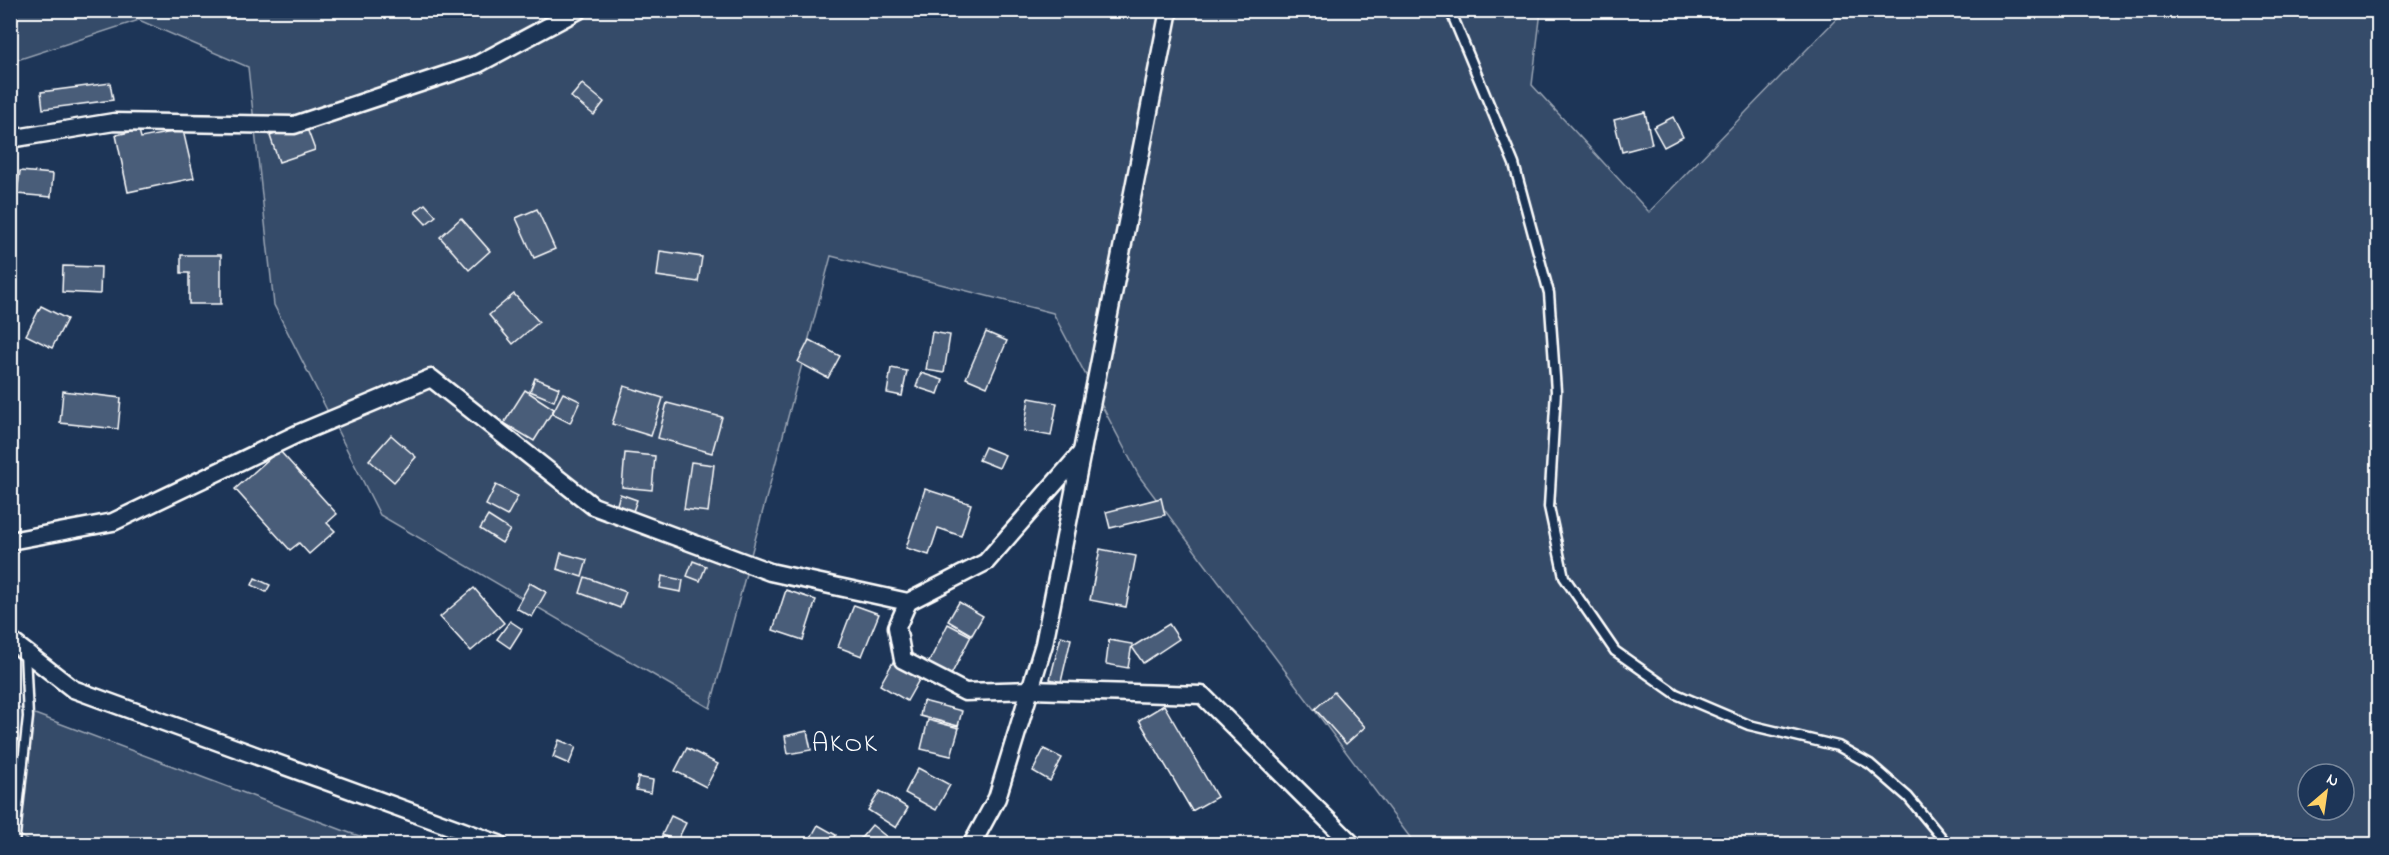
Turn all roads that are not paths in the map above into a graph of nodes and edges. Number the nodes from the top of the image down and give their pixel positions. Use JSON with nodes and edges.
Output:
{"nodes":[{"id":1,"x":579,"y":10,"type":"edge"},
{"id":2,"x":1168,"y":10,"type":"edge"},
{"id":3,"x":1450,"y":10,"type":"edge"},
{"id":4,"x":10,"y":139,"type":"edge"},
{"id":5,"x":1082,"y":452,"type":"junction"},
{"id":6,"x":10,"y":541,"type":"edge"},
{"id":7,"x":908,"y":602,"type":"junction"},
{"id":8,"x":10,"y":640,"type":"edge"},
{"id":9,"x":25,"y":652,"type":"junction"},
{"id":10,"x":1030,"y":690,"type":"junction"},
{"id":11,"x":15,"y":844,"type":"edge"},
{"id":12,"x":499,"y":844,"type":"edge"},
{"id":13,"x":972,"y":844,"type":"edge"},
{"id":14,"x":1352,"y":844,"type":"edge"},
{"id":15,"x":1947,"y":844,"type":"edge"}],
"edges":[{"from":1,"to":4,"type":"street"},
{"from":2,"to":5,"type":"street"},
{"from":3,"to":15,"type":"lane"},
{"from":5,"to":7,"type":"street"},
{"from":5,"to":10,"type":"street"},
{"from":6,"to":7,"type":"street"},
{"from":7,"to":10,"type":"street"},
{"from":8,"to":9,"type":"street"},
{"from":9,"to":11,"type":"lane"},
{"from":9,"to":12,"type":"street"},
{"from":10,"to":13,"type":"street"},
{"from":10,"to":14,"type":"street"}]}
